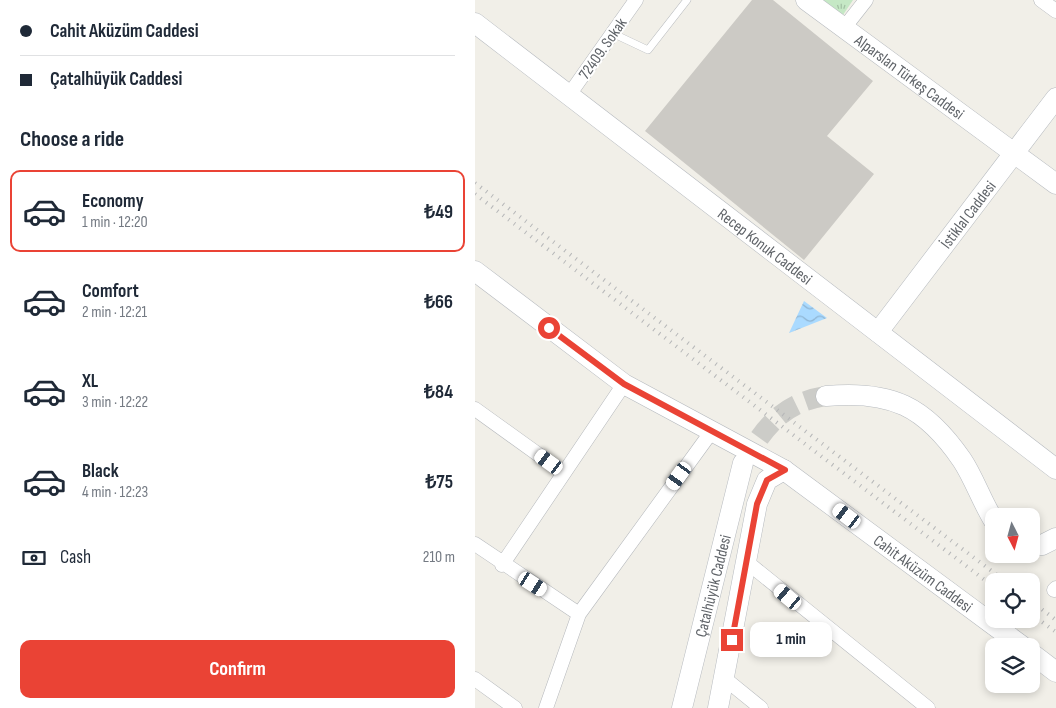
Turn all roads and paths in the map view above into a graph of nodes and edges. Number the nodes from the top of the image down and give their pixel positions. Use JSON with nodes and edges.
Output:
{"nodes":[{"id":1,"x":636,"y":0,"type":"edge"},
{"id":2,"x":687,"y":0,"type":"edge"},
{"id":3,"x":806,"y":0,"type":"edge"},
{"id":4,"x":866,"y":0,"type":"edge"},
{"id":5,"x":1041,"y":0,"type":"edge"},
{"id":6,"x":1056,"y":11,"type":"edge"},
{"id":7,"x":475,"y":23,"type":"edge"},
{"id":8,"x":844,"y":28,"type":"junction"},
{"id":9,"x":613,"y":33,"type":"junction"},
{"id":10,"x":569,"y":95,"type":"junction"},
{"id":11,"x":1056,"y":98,"type":"edge"},
{"id":12,"x":1014,"y":154,"type":"junction"},
{"id":13,"x":1056,"y":184,"type":"edge"},
{"id":14,"x":475,"y":271,"type":"edge"},
{"id":15,"x":878,"y":332,"type":"junction"},
{"id":16,"x":624,"y":384,"type":"junction"},
{"id":17,"x":826,"y":396,"type":"tunnel mouth"},
{"id":18,"x":475,"y":409,"type":"edge"},
{"id":19,"x":712,"y":430,"type":"junction"},
{"id":20,"x":743,"y":463,"type":"tunnel mouth"},
{"id":21,"x":1056,"y":469,"type":"edge"},
{"id":22,"x":785,"y":470,"type":"junction"},
{"id":23,"x":564,"y":473,"type":"junction"},
{"id":24,"x":987,"y":508,"type":"edge"},
{"id":25,"x":1056,"y":538,"type":"edge"},
{"id":26,"x":475,"y":544,"type":"edge"},
{"id":27,"x":1040,"y":545,"type":"edge"},
{"id":28,"x":748,"y":562,"type":"junction"},
{"id":29,"x":502,"y":565,"type":"junction"},
{"id":30,"x":579,"y":614,"type":"junction"},
{"id":31,"x":1010,"y":638,"type":"edge"},
{"id":32,"x":1040,"y":660,"type":"edge"},
{"id":33,"x":1056,"y":672,"type":"edge"},
{"id":34,"x":724,"y":678,"type":"junction"},
{"id":35,"x":475,"y":679,"type":"edge"},
{"id":36,"x":515,"y":708,"type":"edge"},
{"id":37,"x":546,"y":708,"type":"edge"},
{"id":38,"x":682,"y":708,"type":"edge"},
{"id":39,"x":717,"y":708,"type":"edge"},
{"id":40,"x":761,"y":708,"type":"edge"},
{"id":41,"x":928,"y":708,"type":"edge"}],
"edges":[{"from":1,"to":9,"type":"street","name":"72409. Sokak"},
{"from":2,"to":9,"type":"lane"},
{"from":3,"to":8,"type":"street","name":"Alparslan Türkeş Caddesi"},
{"from":4,"to":8,"type":"street"},
{"from":5,"to":6,"type":"street"},
{"from":7,"to":10,"type":"street","name":"Recep Konuk Caddesi"},
{"from":8,"to":12,"type":"street","name":"Alparslan Türkeş Caddesi"},
{"from":9,"to":10,"type":"street","name":"72409. Sokak"},
{"from":10,"to":15,"type":"street","name":"Recep Konuk Caddesi"},
{"from":11,"to":12,"type":"street","name":"İstiklal Caddesi"},
{"from":12,"to":13,"type":"street","name":"Alparslan Türkeş Caddesi"},
{"from":12,"to":15,"type":"street","name":"İstiklal Caddesi"},
{"from":14,"to":16,"type":"street","name":"Cahit Aküzüm Caddesi"},
{"from":15,"to":21,"type":"street","name":"Recep Konuk Caddesi"},
{"from":16,"to":19,"type":"street","name":"Cahit Aküzüm Caddesi"},
{"from":16,"to":23,"type":"street"},
{"from":17,"to":24,"type":"street"},
{"from":18,"to":23,"type":"street"},
{"from":19,"to":22,"type":"street","name":"Cahit Aküzüm Caddesi"},
{"from":19,"to":30,"type":"street"},
{"from":20,"to":38,"type":"street","name":"Çatalhüyük Caddesi"},
{"from":22,"to":28,"type":"street","name":"Çatalhüyük Caddesi"},
{"from":22,"to":31,"type":"street","name":"Cahit Aküzüm Caddesi"},
{"from":23,"to":29,"type":"street"},
{"from":25,"to":27,"type":"street"},
{"from":26,"to":29,"type":"street"},
{"from":28,"to":34,"type":"street","name":"Çatalhüyük Caddesi"},
{"from":28,"to":41,"type":"street"},
{"from":29,"to":30,"type":"street"},
{"from":30,"to":37,"type":"street"},
{"from":32,"to":33,"type":"street"},
{"from":34,"to":39,"type":"street","name":"Çatalhüyük Caddesi"},
{"from":34,"to":40,"type":"street"},
{"from":35,"to":36,"type":"street"}]}
